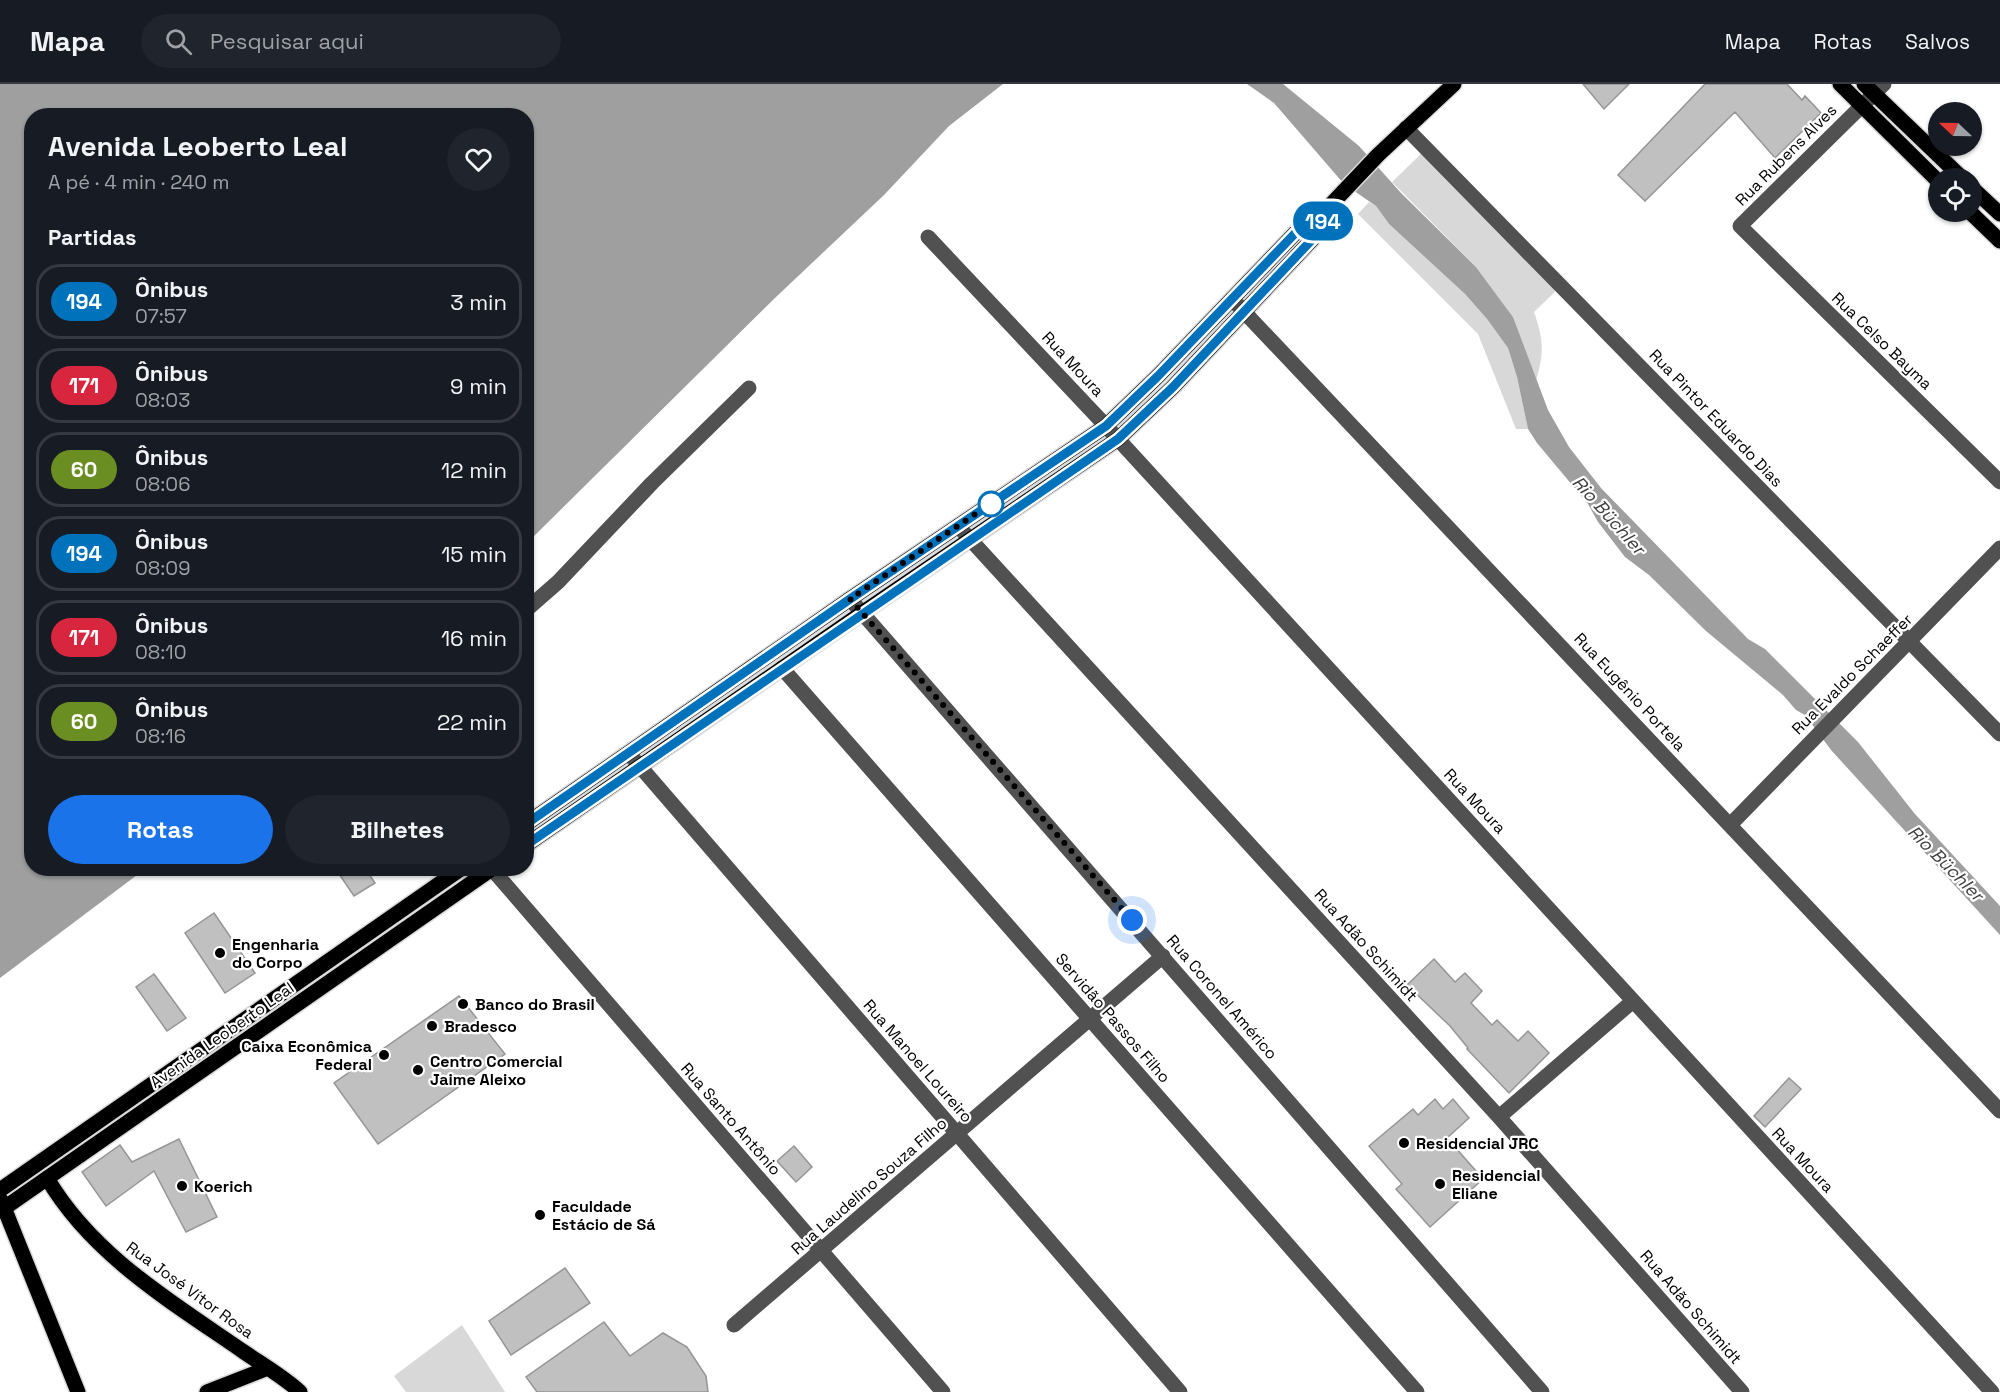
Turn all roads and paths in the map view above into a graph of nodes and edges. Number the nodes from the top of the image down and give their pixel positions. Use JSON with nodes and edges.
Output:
{"nodes":[{"id":1,"x":1454,"y":84,"type":"edge"},
{"id":2,"x":1840,"y":84,"type":"edge"},
{"id":3,"x":1874,"y":87,"type":"edge"},
{"id":4,"x":1860,"y":105,"type":"junction"},
{"id":5,"x":1406,"y":128,"type":"junction"},
{"id":6,"x":1952,"y":168,"type":"edge"},
{"id":7,"x":1928,"y":171,"type":"edge"},
{"id":8,"x":1982,"y":197,"type":"edge"},
{"id":9,"x":1324,"y":212,"type":"junction"},
{"id":10,"x":2000,"y":214,"type":"edge"},
{"id":11,"x":1980,"y":222,"type":"edge"},
{"id":12,"x":1740,"y":226,"type":"joint"},
{"id":13,"x":928,"y":237,"type":"dead end"},
{"id":14,"x":2000,"y":241,"type":"edge"},
{"id":15,"x":1232,"y":298,"type":"junction"},
{"id":16,"x":1245,"y":310,"type":"junction"},
{"id":17,"x":749,"y":388,"type":"dead end"},
{"id":18,"x":1106,"y":426,"type":"junction"},
{"id":19,"x":1118,"y":439,"type":"junction"},
{"id":20,"x":2000,"y":482,"type":"edge"},
{"id":21,"x":958,"y":526,"type":"junction"},
{"id":22,"x":970,"y":539,"type":"junction"},
{"id":23,"x":2000,"y":549,"type":"edge"},
{"id":24,"x":850,"y":599,"type":"junction"},
{"id":25,"x":534,"y":603,"type":"edge"},
{"id":26,"x":862,"y":613,"type":"junction"},
{"id":27,"x":1910,"y":642,"type":"junction"},
{"id":28,"x":782,"y":668,"type":"junction"},
{"id":29,"x":2000,"y":734,"type":"edge"},
{"id":30,"x":628,"y":753,"type":"junction"},
{"id":31,"x":640,"y":767,"type":"junction"},
{"id":32,"x":534,"y":818,"type":"edge"},
{"id":33,"x":1730,"y":825,"type":"junction"},
{"id":34,"x":534,"y":840,"type":"edge"},
{"id":35,"x":451,"y":876,"type":"edge"},
{"id":36,"x":483,"y":876,"type":"edge"},
{"id":37,"x":499,"y":876,"type":"edge"},
{"id":38,"x":1163,"y":956,"type":"junction"},
{"id":39,"x":1633,"y":1001,"type":"junction"},
{"id":40,"x":1090,"y":1019,"type":"junction"},
{"id":41,"x":2000,"y":1111,"type":"edge"},
{"id":42,"x":1499,"y":1117,"type":"junction"},
{"id":43,"x":957,"y":1134,"type":"junction"},
{"id":44,"x":47,"y":1178,"type":"junction"},
{"id":45,"x":0,"y":1190,"type":"edge"},
{"id":46,"x":1,"y":1205,"type":"edge"},
{"id":47,"x":821,"y":1250,"type":"junction"},
{"id":48,"x":734,"y":1325,"type":"dead end"},
{"id":49,"x":268,"y":1368,"type":"junction"},
{"id":50,"x":78,"y":1392,"type":"edge"},
{"id":51,"x":207,"y":1392,"type":"edge"},
{"id":52,"x":300,"y":1392,"type":"edge"},
{"id":53,"x":944,"y":1392,"type":"edge"},
{"id":54,"x":1180,"y":1392,"type":"edge"},
{"id":55,"x":1417,"y":1392,"type":"edge"},
{"id":56,"x":1542,"y":1392,"type":"edge"},
{"id":57,"x":1742,"y":1392,"type":"edge"},
{"id":58,"x":1992,"y":1392,"type":"edge"}],
"edges":[{"from":1,"to":5,"type":"main road"},
{"from":2,"to":4,"type":"main road"},
{"from":3,"to":4,"type":"street","name":"Rua Rubens Alves"},
{"from":3,"to":6,"type":"main road"},
{"from":4,"to":7,"type":"main road"},
{"from":4,"to":12,"type":"street","name":"Rua Rubens Alves"},
{"from":5,"to":9,"type":"main road"},
{"from":5,"to":27,"type":"street","name":"Rua Pintor Eduardo Dias"},
{"from":8,"to":10,"type":"main road"},
{"from":9,"to":15,"type":"main road"},
{"from":9,"to":16,"type":"main road"},
{"from":11,"to":14,"type":"main road"},
{"from":12,"to":20,"type":"street","name":"Rua Celso Bayma"},
{"from":13,"to":18,"type":"street","name":"Rua Moura"},
{"from":15,"to":16,"type":"street","name":"Rua Eugênio Portela"},
{"from":15,"to":18,"type":"main road"},
{"from":16,"to":19,"type":"main road"},
{"from":16,"to":33,"type":"street","name":"Rua Eugênio Portela"},
{"from":17,"to":25,"type":"street"},
{"from":18,"to":19,"type":"street","name":"Rua Moura"},
{"from":18,"to":21,"type":"main road"},
{"from":19,"to":22,"type":"main road"},
{"from":19,"to":39,"type":"street","name":"Rua Moura"},
{"from":21,"to":22,"type":"street","name":"Rua Adão Schimidt"},
{"from":21,"to":24,"type":"main road"},
{"from":22,"to":26,"type":"main road"},
{"from":22,"to":42,"type":"street","name":"Rua Adão Schimidt"},
{"from":23,"to":27,"type":"street","name":"Rua Evaldo Schaeffer"},
{"from":24,"to":26,"type":"street","name":"Rua Coronel Américo"},
{"from":24,"to":30,"type":"main road"},
{"from":26,"to":28,"type":"main road"},
{"from":26,"to":38,"type":"street","name":"Rua Coronel Américo"},
{"from":27,"to":29,"type":"street","name":"Rua Pintor Eduardo Dias"},
{"from":27,"to":33,"type":"street","name":"Rua Evaldo Schaeffer"},
{"from":28,"to":31,"type":"main road"},
{"from":28,"to":40,"type":"street","name":"Servidão Passos Filho"},
{"from":30,"to":31,"type":"street","name":"Rua Manoel Loureiro"},
{"from":30,"to":32,"type":"main road"},
{"from":31,"to":34,"type":"main road"},
{"from":31,"to":43,"type":"street","name":"Rua Manoel Loureiro"},
{"from":33,"to":41,"type":"street","name":"Rua Eugênio Portela"},
{"from":35,"to":45,"type":"main road","name":"Avenida Leoberto Leal"},
{"from":36,"to":44,"type":"main road","name":"Avenida Leoberto Leal"},
{"from":37,"to":47,"type":"street","name":"Rua Santo Antônio"},
{"from":38,"to":40,"type":"street","name":"Rua Laudelino Souza Filho"},
{"from":38,"to":56,"type":"street","name":"Rua Coronel Américo"},
{"from":39,"to":42,"type":"street"},
{"from":39,"to":58,"type":"street","name":"Rua Moura"},
{"from":40,"to":43,"type":"street","name":"Rua Laudelino Souza Filho"},
{"from":40,"to":55,"type":"street","name":"Servidão Passos Filho"},
{"from":42,"to":57,"type":"street","name":"Rua Adão Schimidt"},
{"from":43,"to":47,"type":"street","name":"Rua Laudelino Souza Filho"},
{"from":43,"to":54,"type":"street","name":"Rua Manoel Loureiro"},
{"from":44,"to":46,"type":"main road","name":"Avenida Leoberto Leal"},
{"from":44,"to":49,"type":"main road","name":"Rua José Vítor Rosa"},
{"from":46,"to":50,"type":"main road"},
{"from":47,"to":48,"type":"street","name":"Rua Laudelino Souza Filho"},
{"from":47,"to":53,"type":"street","name":"Rua Santo Antônio"},
{"from":49,"to":51,"type":"main road"},
{"from":49,"to":52,"type":"main road","name":"Rua José Vítor Rosa"}]}
